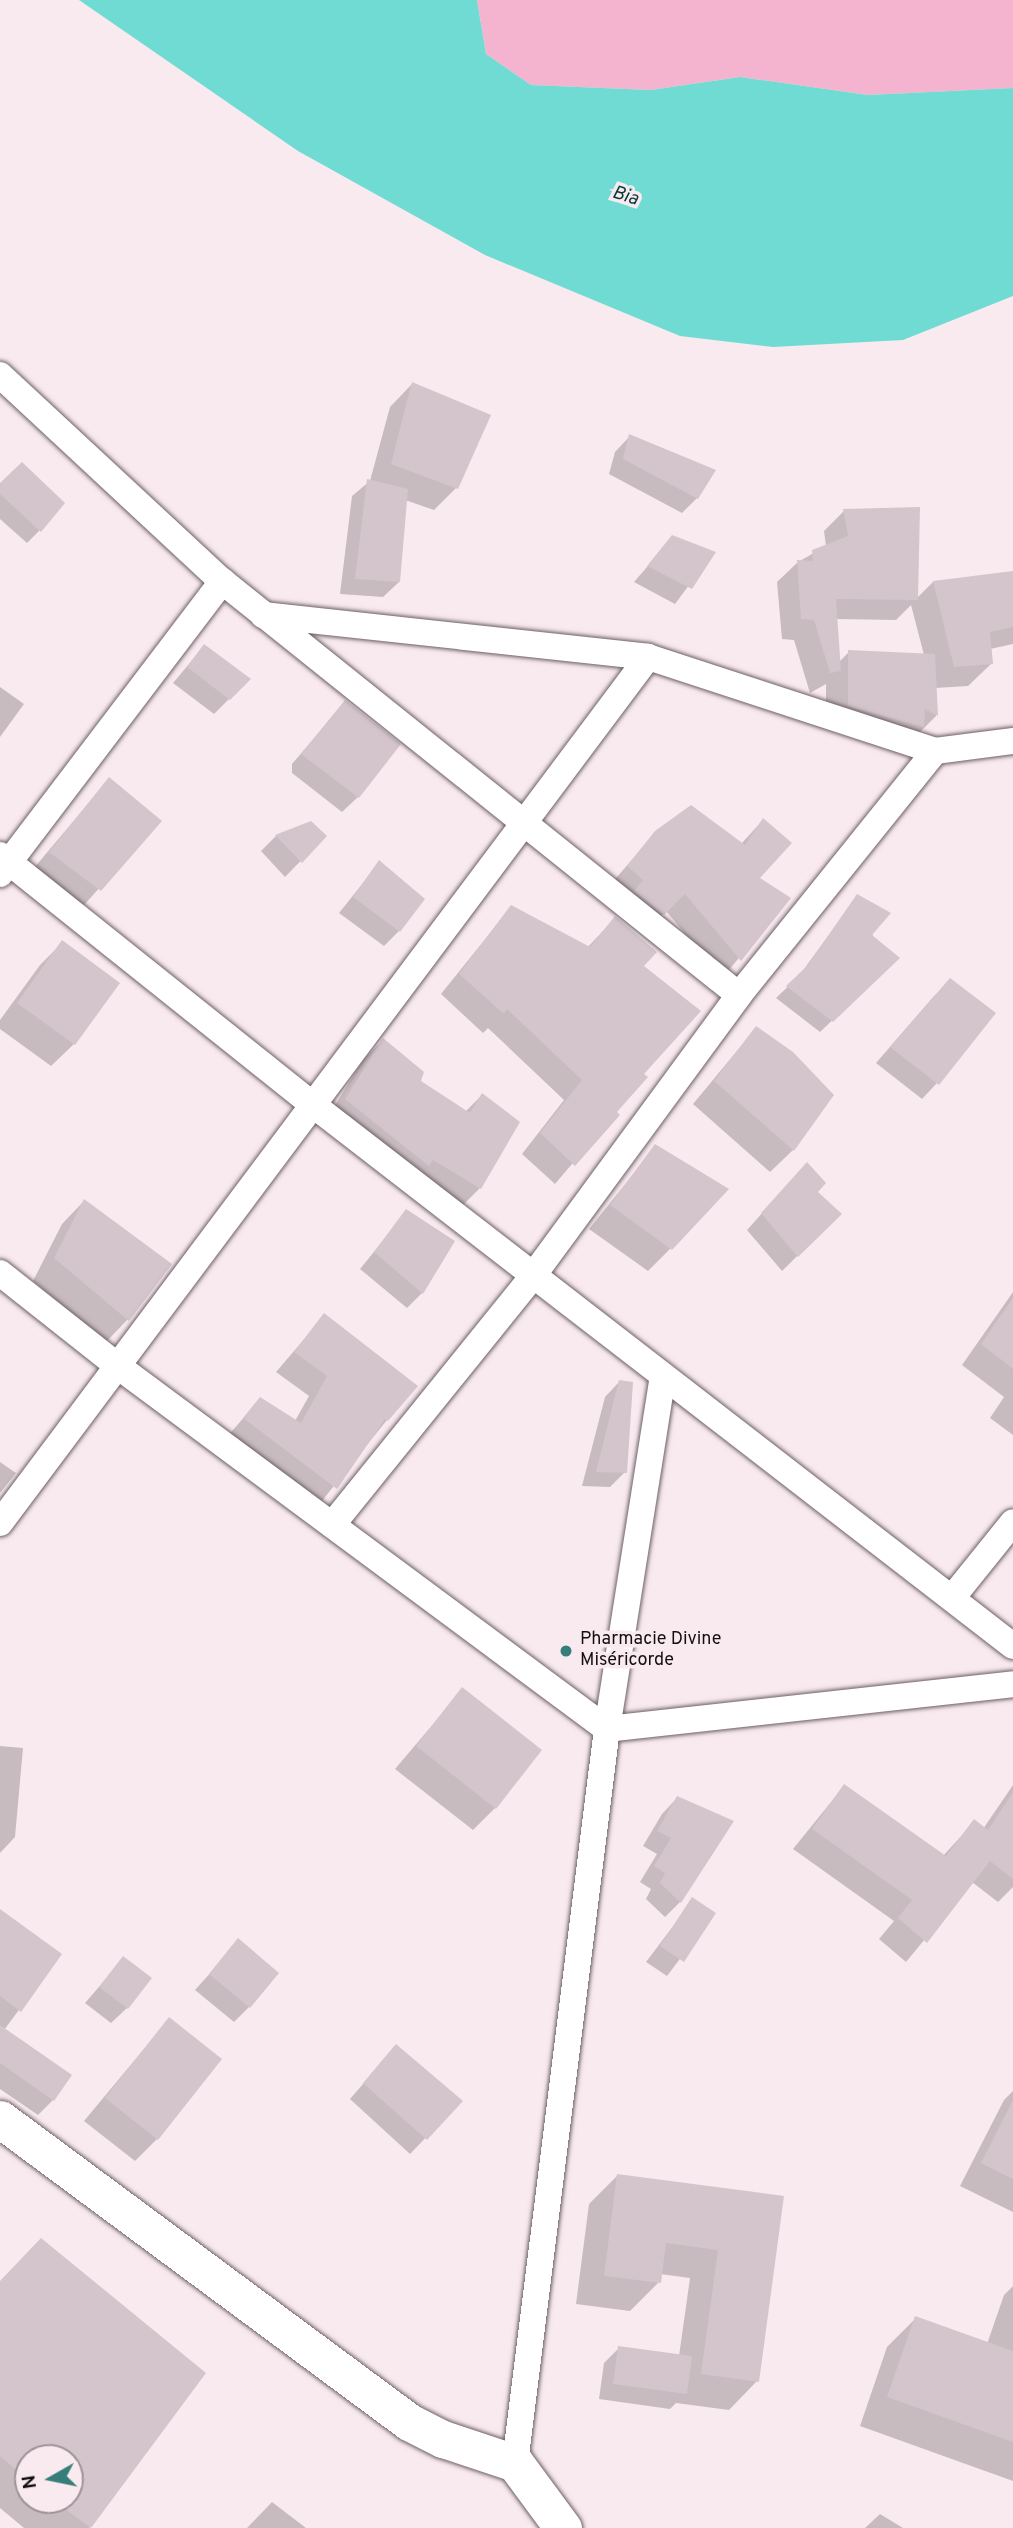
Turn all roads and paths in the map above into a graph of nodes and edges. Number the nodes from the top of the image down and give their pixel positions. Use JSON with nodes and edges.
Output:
{"nodes":[{"id":1,"x":0,"y":375,"type":"edge"},
{"id":2,"x":222,"y":581,"type":"junction"},
{"id":3,"x":263,"y":615,"type":"junction"},
{"id":4,"x":648,"y":657,"type":"junction"},
{"id":5,"x":1013,"y":741,"type":"edge"},
{"id":6,"x":935,"y":751,"type":"junction"},
{"id":7,"x":524,"y":823,"type":"junction"},
{"id":8,"x":3,"y":864,"type":"edge"},
{"id":9,"x":739,"y":995,"type":"junction"},
{"id":10,"x":312,"y":1104,"type":"junction"},
{"id":11,"x":0,"y":1273,"type":"edge"},
{"id":12,"x":535,"y":1273,"type":"junction"},
{"id":13,"x":119,"y":1367,"type":"junction"},
{"id":14,"x":663,"y":1376,"type":"junction"},
{"id":15,"x":1013,"y":1522,"type":"edge"},
{"id":16,"x":0,"y":1523,"type":"edge"},
{"id":17,"x":332,"y":1525,"type":"junction"},
{"id":18,"x":952,"y":1598,"type":"junction"},
{"id":19,"x":1013,"y":1646,"type":"edge"},
{"id":20,"x":1013,"y":1684,"type":"edge"},
{"id":21,"x":607,"y":1730,"type":"junction"},
{"id":22,"x":0,"y":2119,"type":"edge"},
{"id":23,"x":516,"y":2463,"type":"junction"},
{"id":24,"x":563,"y":2528,"type":"edge"}],
"edges":[{"from":1,"to":2,"type":"street"},
{"from":2,"to":3,"type":"street"},
{"from":2,"to":8,"type":"street"},
{"from":3,"to":4,"type":"street"},
{"from":3,"to":7,"type":"street"},
{"from":4,"to":6,"type":"street"},
{"from":4,"to":7,"type":"street"},
{"from":5,"to":6,"type":"street"},
{"from":6,"to":9,"type":"street"},
{"from":7,"to":9,"type":"street"},
{"from":7,"to":10,"type":"street"},
{"from":8,"to":10,"type":"street"},
{"from":9,"to":12,"type":"street"},
{"from":10,"to":12,"type":"street"},
{"from":10,"to":13,"type":"street"},
{"from":11,"to":13,"type":"street"},
{"from":12,"to":14,"type":"street"},
{"from":12,"to":17,"type":"street"},
{"from":13,"to":16,"type":"street"},
{"from":13,"to":17,"type":"street"},
{"from":14,"to":18,"type":"street"},
{"from":14,"to":21,"type":"street"},
{"from":15,"to":18,"type":"street"},
{"from":17,"to":21,"type":"street"},
{"from":18,"to":19,"type":"street"},
{"from":20,"to":21,"type":"street"},
{"from":21,"to":23,"type":"street"},
{"from":22,"to":23,"type":"main road"},
{"from":23,"to":24,"type":"main road"}]}
